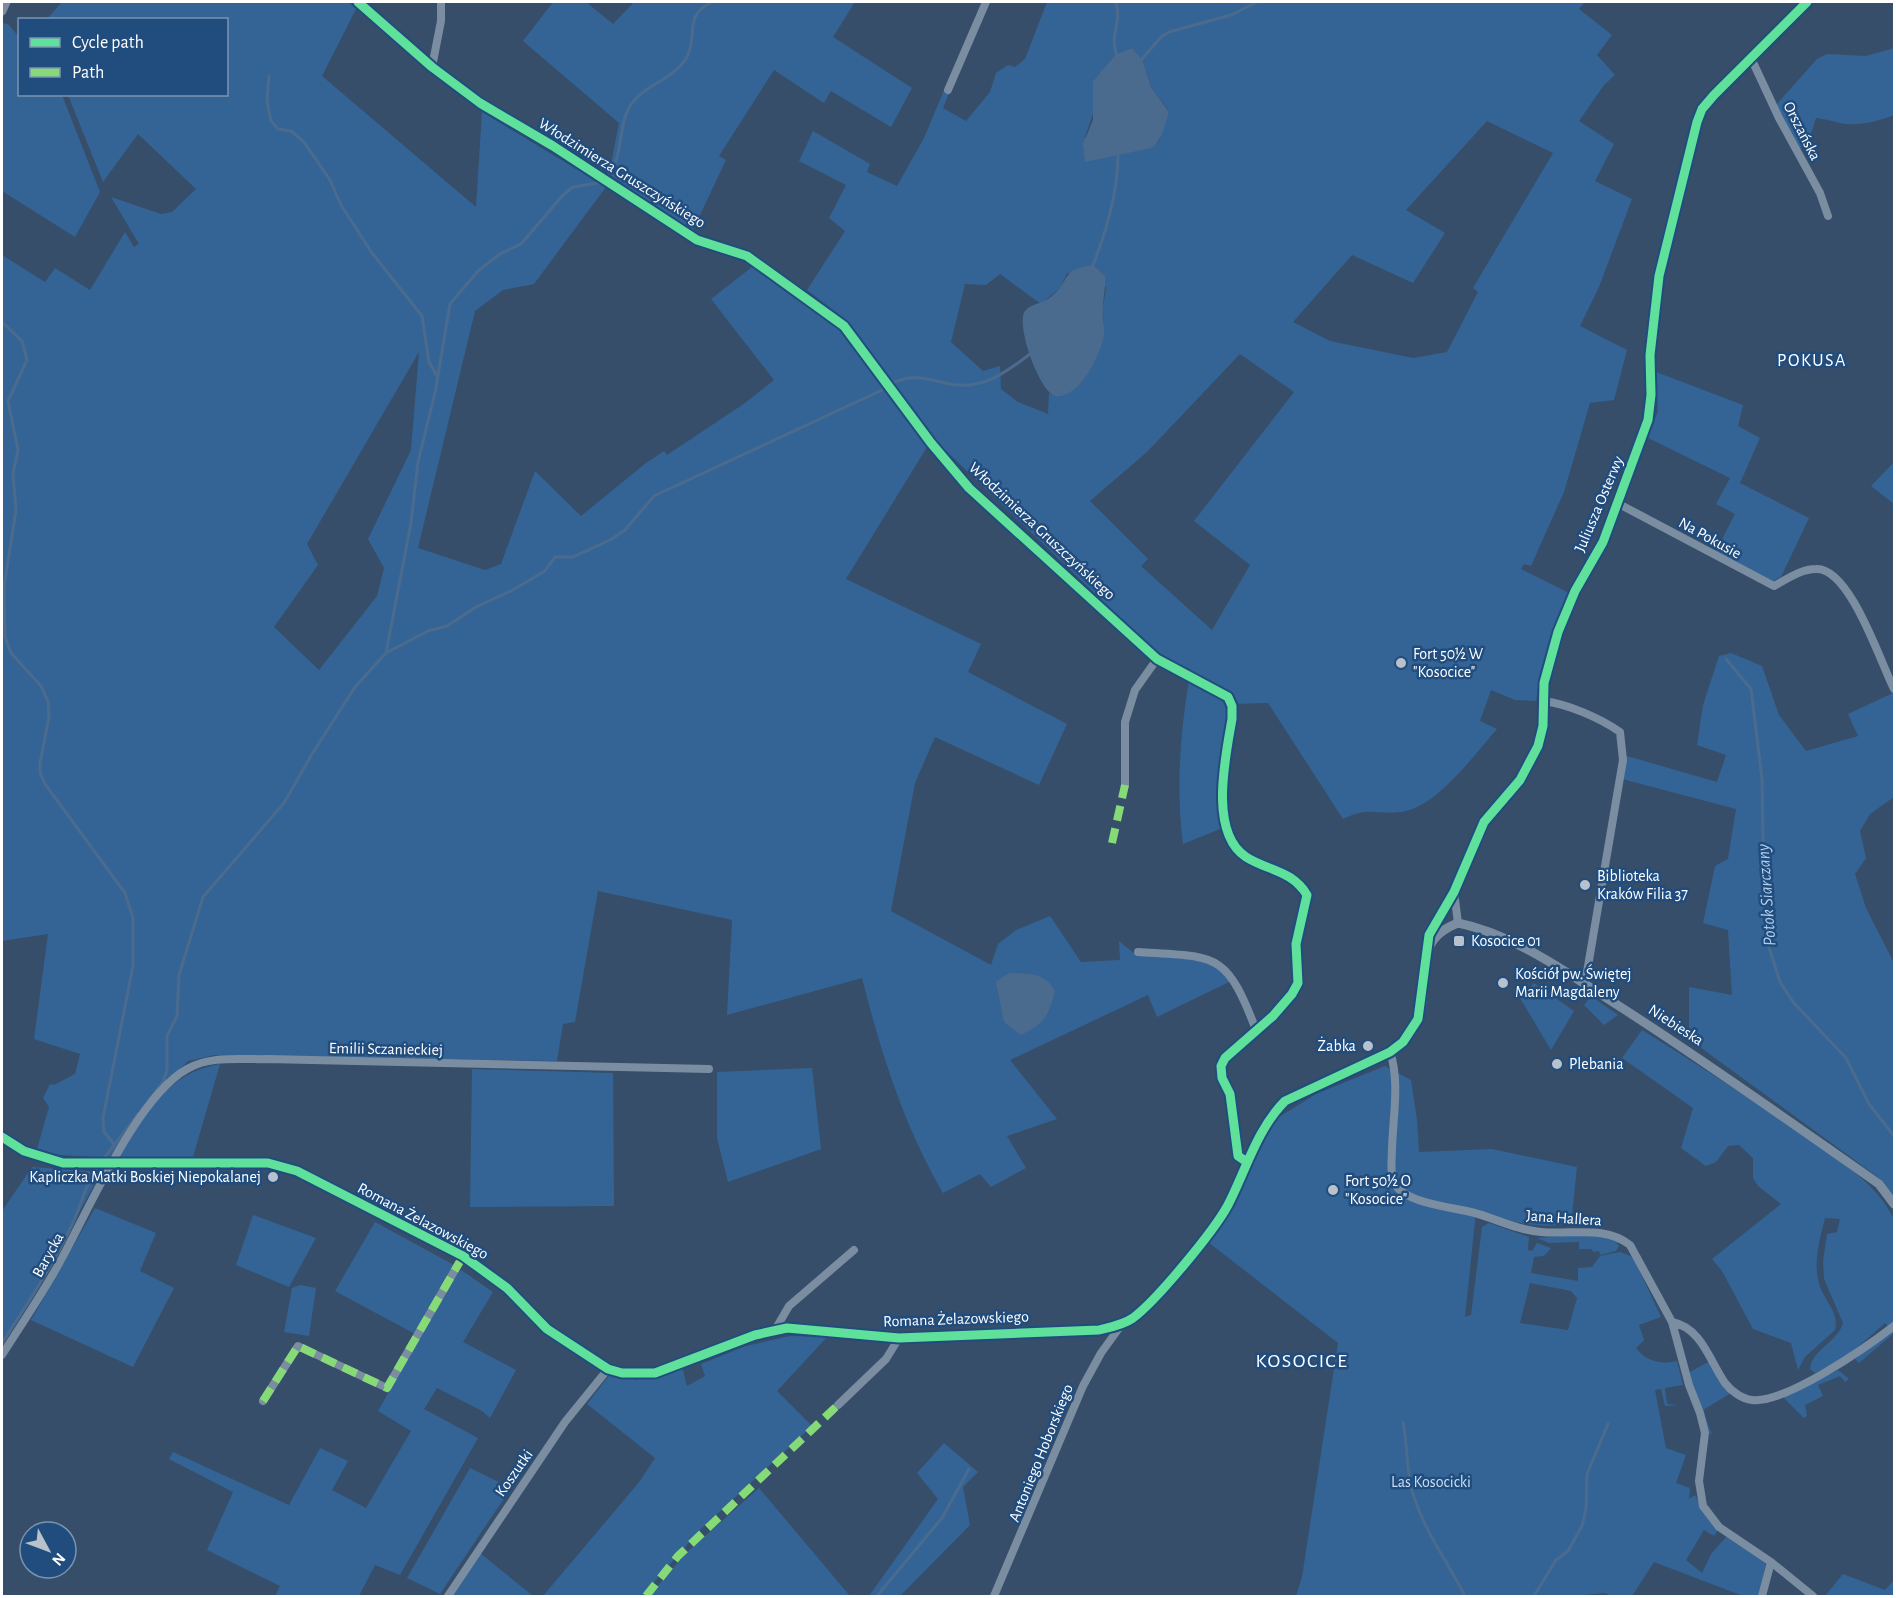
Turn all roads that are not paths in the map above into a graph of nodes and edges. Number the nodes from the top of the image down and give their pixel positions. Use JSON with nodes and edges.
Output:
{"nodes":[{"id":1,"x":6,"y":2,"type":"edge"},
{"id":2,"x":358,"y":2,"type":"edge"},
{"id":3,"x":441,"y":2,"type":"edge"},
{"id":4,"x":986,"y":2,"type":"edge"},
{"id":5,"x":1807,"y":2,"type":"edge"},
{"id":6,"x":2,"y":11,"type":"edge"},
{"id":7,"x":1751,"y":58,"type":"junction"},
{"id":8,"x":432,"y":67,"type":"junction"},
{"id":9,"x":948,"y":90,"type":"dead end"},
{"id":10,"x":1828,"y":216,"type":"dead end"},
{"id":11,"x":1619,"y":504,"type":"junction"},
{"id":12,"x":1157,"y":659,"type":"junction"},
{"id":13,"x":1894,"y":690,"type":"edge"},
{"id":14,"x":1543,"y":701,"type":"junction"},
{"id":15,"x":1125,"y":785,"type":"dead end"},
{"id":16,"x":1454,"y":892,"type":"junction"},
{"id":17,"x":1458,"y":923,"type":"junction"},
{"id":18,"x":1427,"y":950,"type":"junction"},
{"id":19,"x":1138,"y":952,"type":"dead end"},
{"id":20,"x":1585,"y":984,"type":"junction"},
{"id":21,"x":1256,"y":1030,"type":"junction"},
{"id":22,"x":1390,"y":1052,"type":"junction"},
{"id":23,"x":709,"y":1069,"type":"dead end"},
{"id":24,"x":2,"y":1137,"type":"edge"},
{"id":25,"x":1247,"y":1162,"type":"junction"},
{"id":26,"x":109,"y":1164,"type":"junction"},
{"id":27,"x":1894,"y":1204,"type":"edge"},
{"id":28,"x":854,"y":1250,"type":"dead end"},
{"id":29,"x":463,"y":1256,"type":"junction"},
{"id":30,"x":1672,"y":1322,"type":"junction"},
{"id":31,"x":1122,"y":1324,"type":"junction"},
{"id":32,"x":1894,"y":1326,"type":"edge"},
{"id":33,"x":774,"y":1330,"type":"junction"},
{"id":34,"x":899,"y":1338,"type":"junction"},
{"id":35,"x":2,"y":1355,"type":"edge"},
{"id":36,"x":609,"y":1369,"type":"junction"},
{"id":37,"x":263,"y":1401,"type":"dead end"},
{"id":38,"x":838,"y":1406,"type":"dead end"},
{"id":39,"x":1771,"y":1562,"type":"junction"},
{"id":40,"x":448,"y":1596,"type":"edge"},
{"id":41,"x":994,"y":1596,"type":"edge"},
{"id":42,"x":1762,"y":1596,"type":"edge"},
{"id":43,"x":1813,"y":1596,"type":"edge"}],
"edges":[{"from":1,"to":6,"type":"street"},
{"from":2,"to":8,"type":"street","name":"Włodzimierza Gruszczyńskiego"},
{"from":3,"to":8,"type":"street"},
{"from":4,"to":9,"type":"street"},
{"from":5,"to":7,"type":"street","name":"Juliusza Osterwy"},
{"from":7,"to":10,"type":"street","name":"Orszańska"},
{"from":7,"to":11,"type":"street","name":"Juliusza Osterwy"},
{"from":8,"to":12,"type":"street","name":"Włodzimierza Gruszczyńskiego"},
{"from":11,"to":13,"type":"street","name":"Na Pokusie"},
{"from":11,"to":14,"type":"street","name":"Juliusza Osterwy"},
{"from":12,"to":15,"type":"street"},
{"from":12,"to":21,"type":"street","name":"Włodzimierza Gruszczyńskiego"},
{"from":14,"to":16,"type":"street","name":"Juliusza Osterwy"},
{"from":14,"to":20,"type":"street"},
{"from":16,"to":17,"type":"street"},
{"from":16,"to":18,"type":"street","name":"Juliusza Osterwy"},
{"from":17,"to":18,"type":"street"},
{"from":17,"to":20,"type":"street","name":"Niebieska"},
{"from":18,"to":22,"type":"street","name":"Juliusza Osterwy"},
{"from":19,"to":21,"type":"street"},
{"from":20,"to":27,"type":"street","name":"Niebieska"},
{"from":21,"to":25,"type":"street","name":"Włodzimierza Gruszczyńskiego"},
{"from":22,"to":25,"type":"street","name":"Romana Żelazowskiego"},
{"from":22,"to":30,"type":"street","name":"Jana Hallera"},
{"from":23,"to":26,"type":"street","name":"Emilii Sczanieckiej"},
{"from":24,"to":26,"type":"street","name":"Romana Żelazowskiego"},
{"from":25,"to":31,"type":"street","name":"Romana Żelazowskiego"},
{"from":26,"to":29,"type":"street","name":"Romana Żelazowskiego"},
{"from":26,"to":35,"type":"street","name":"Barycka"},
{"from":28,"to":33,"type":"street"},
{"from":29,"to":36,"type":"street","name":"Romana Żelazowskiego"},
{"from":29,"to":37,"type":"street"},
{"from":30,"to":32,"type":"street"},
{"from":30,"to":39,"type":"street","name":"Jana Hallera"},
{"from":31,"to":34,"type":"street","name":"Romana Żelazowskiego"},
{"from":31,"to":41,"type":"street","name":"Antoniego Hoborskiego"},
{"from":33,"to":34,"type":"street","name":"Romana Żelazowskiego"},
{"from":33,"to":36,"type":"street","name":"Romana Żelazowskiego"},
{"from":34,"to":38,"type":"street"},
{"from":36,"to":40,"type":"street","name":"Koszutki"},
{"from":39,"to":42,"type":"street"},
{"from":39,"to":43,"type":"street","name":"Jana Hallera"}]}
